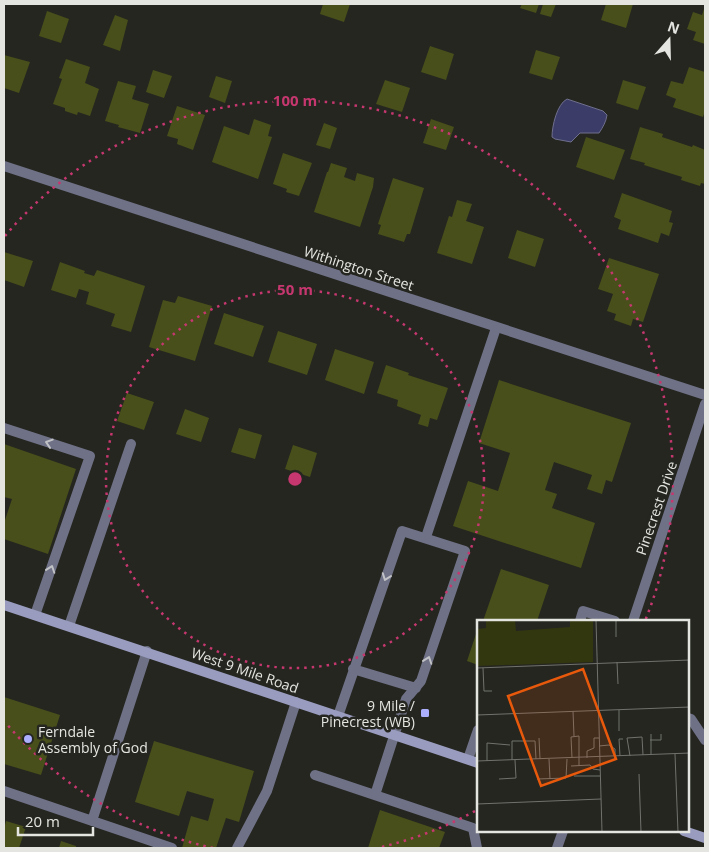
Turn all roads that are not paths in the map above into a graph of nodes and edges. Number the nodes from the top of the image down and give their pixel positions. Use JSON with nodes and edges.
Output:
{"nodes":[{"id":1,"x":4,"y":166,"type":"edge"},
{"id":2,"x":496,"y":328,"type":"junction"},
{"id":3,"x":705,"y":395,"type":"edge"},
{"id":4,"x":705,"y":404,"type":"edge"},
{"id":5,"x":4,"y":428,"type":"edge"},
{"id":6,"x":131,"y":444,"type":"dead end"},
{"id":7,"x":426,"y":537,"type":"junction"},
{"id":8,"x":4,"y":605,"type":"edge"},
{"id":9,"x":36,"y":615,"type":"junction"},
{"id":10,"x":580,"y":620,"type":"edge"},
{"id":11,"x":612,"y":620,"type":"edge"},
{"id":12,"x":633,"y":620,"type":"edge"},
{"id":13,"x":69,"y":626,"type":"junction"},
{"id":14,"x":147,"y":652,"type":"junction"},
{"id":15,"x":354,"y":668,"type":"junction"},
{"id":16,"x":416,"y":688,"type":"junction"},
{"id":17,"x":296,"y":702,"type":"junction"},
{"id":18,"x":338,"y":716,"type":"junction"},
{"id":19,"x":689,"y":718,"type":"edge"},
{"id":20,"x":394,"y":735,"type":"junction"},
{"id":21,"x":477,"y":736,"type":"edge"},
{"id":22,"x":705,"y":740,"type":"edge"},
{"id":23,"x":473,"y":761,"type":"edge"},
{"id":24,"x":315,"y":775,"type":"dead end"},
{"id":25,"x":4,"y":791,"type":"edge"},
{"id":26,"x":376,"y":795,"type":"junction"},
{"id":27,"x":92,"y":821,"type":"junction"},
{"id":28,"x":563,"y":832,"type":"edge"},
{"id":29,"x":688,"y":832,"type":"edge"},
{"id":30,"x":705,"y":837,"type":"edge"},
{"id":31,"x":172,"y":848,"type":"edge"},
{"id":32,"x":237,"y":848,"type":"edge"},
{"id":33,"x":477,"y":848,"type":"edge"},
{"id":34,"x":557,"y":848,"type":"edge"}],
"edges":[{"from":1,"to":2,"type":"street","name":"Withington Street"},
{"from":2,"to":3,"type":"street","name":"Withington Street"},
{"from":2,"to":7,"type":"street"},
{"from":4,"to":12,"type":"street","name":"Pinecrest Drive"},
{"from":9,"to":5,"type":"street","one_way":true},
{"from":6,"to":13,"type":"street"},
{"from":7,"to":15,"type":"street","one_way":true},
{"from":16,"to":7,"type":"street","one_way":true},
{"from":8,"to":9,"type":"main road","name":"West 9 Mile Road"},
{"from":9,"to":13,"type":"main road","name":"West 9 Mile Road"},
{"from":10,"to":11,"type":"street"},
{"from":13,"to":14,"type":"main road","name":"West 9 Mile Road"},
{"from":14,"to":17,"type":"main road","name":"West 9 Mile Road"},
{"from":14,"to":27,"type":"street"},
{"from":15,"to":16,"type":"street"},
{"from":15,"to":18,"type":"street"},
{"from":16,"to":20,"type":"street"},
{"from":17,"to":18,"type":"main road","name":"West 9 Mile Road"},
{"from":17,"to":32,"type":"street"},
{"from":18,"to":20,"type":"main road","name":"West 9 Mile Road"},
{"from":19,"to":22,"type":"street"},
{"from":20,"to":23,"type":"main road","name":"West 9 Mile Road"},
{"from":20,"to":26,"type":"street"},
{"from":21,"to":23,"type":"street"},
{"from":24,"to":26,"type":"street"},
{"from":25,"to":27,"type":"street"},
{"from":26,"to":33,"type":"street"},
{"from":27,"to":31,"type":"street"},
{"from":28,"to":34,"type":"street"},
{"from":29,"to":30,"type":"main road"}]}
